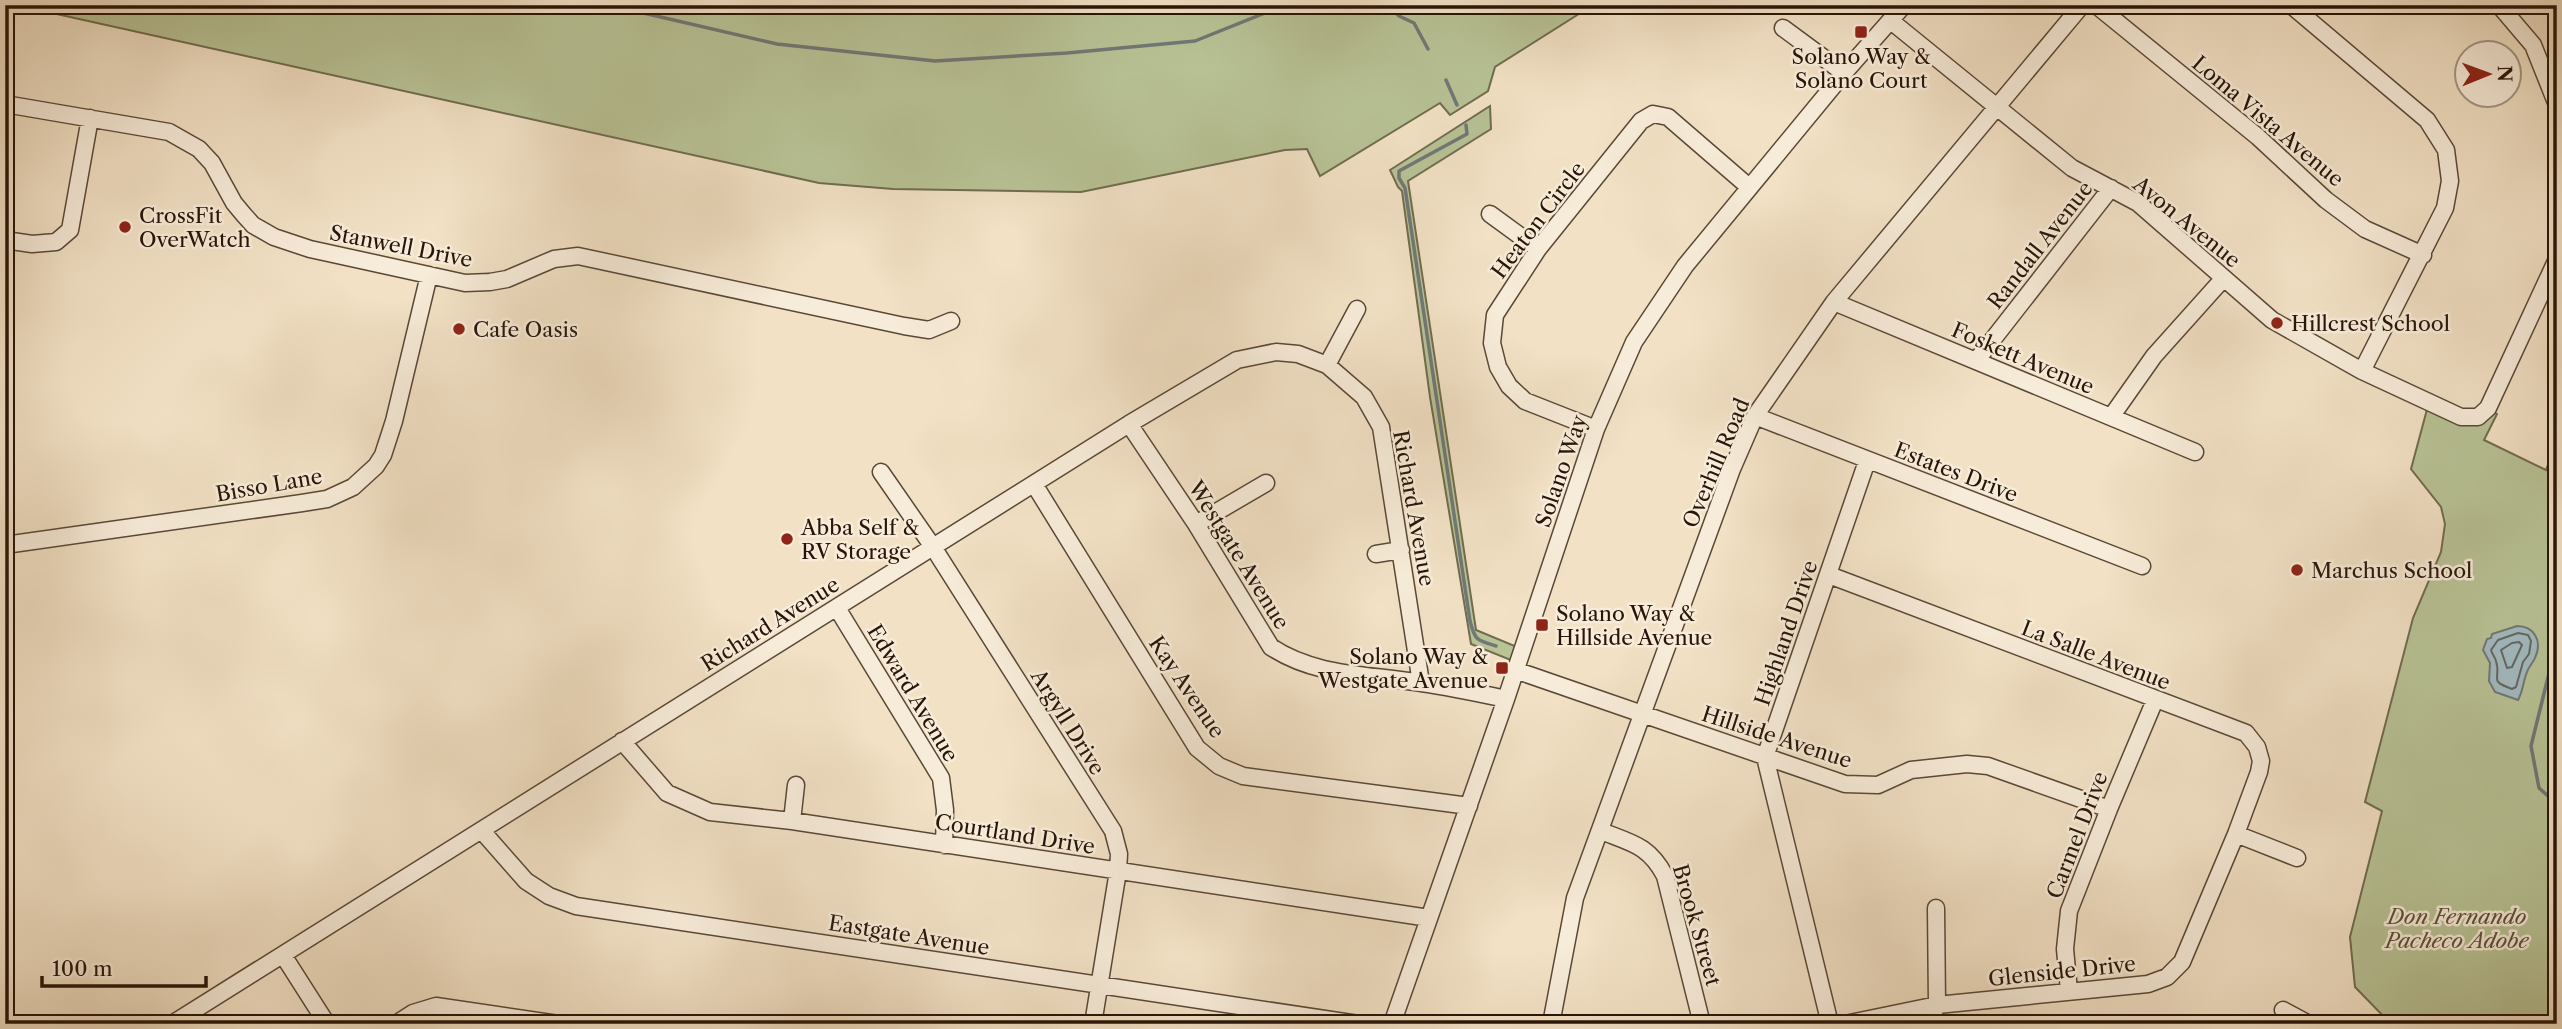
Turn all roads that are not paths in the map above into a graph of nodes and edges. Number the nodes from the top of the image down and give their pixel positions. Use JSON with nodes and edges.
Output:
{"nodes":[{"id":1,"x":1904,"y":5,"type":"edge"},
{"id":2,"x":2082,"y":5,"type":"edge"},
{"id":3,"x":2096,"y":5,"type":"edge"},
{"id":4,"x":2291,"y":5,"type":"edge"},
{"id":5,"x":2499,"y":5,"type":"edge"},
{"id":6,"x":1891,"y":21,"type":"junction"},
{"id":7,"x":1783,"y":28,"type":"dead end"},
{"id":8,"x":1844,"y":73,"type":"junction"},
{"id":9,"x":5,"y":104,"type":"edge"},
{"id":10,"x":2557,"y":106,"type":"edge"},
{"id":11,"x":1996,"y":107,"type":"junction"},
{"id":12,"x":90,"y":118,"type":"junction"},
{"id":13,"x":1749,"y":187,"type":"junction"},
{"id":14,"x":2111,"y":188,"type":"junction"},
{"id":15,"x":1490,"y":215,"type":"dead end"},
{"id":16,"x":5,"y":240,"type":"edge"},
{"id":17,"x":1538,"y":249,"type":"junction"},
{"id":18,"x":2423,"y":255,"type":"junction"},
{"id":19,"x":2557,"y":259,"type":"edge"},
{"id":20,"x":429,"y":275,"type":"junction"},
{"id":21,"x":2223,"y":279,"type":"junction"},
{"id":22,"x":1834,"y":302,"type":"junction"},
{"id":23,"x":1357,"y":309,"type":"dead end"},
{"id":24,"x":951,"y":321,"type":"dead end"},
{"id":25,"x":1976,"y":361,"type":"junction"},
{"id":26,"x":1327,"y":365,"type":"junction"},
{"id":27,"x":2362,"y":371,"type":"junction"},
{"id":28,"x":1755,"y":416,"type":"junction"},
{"id":29,"x":2111,"y":417,"type":"junction"},
{"id":30,"x":1129,"y":424,"type":"junction"},
{"id":31,"x":1597,"y":429,"type":"junction"},
{"id":32,"x":2195,"y":452,"type":"dead end"},
{"id":33,"x":1867,"y":461,"type":"junction"},
{"id":34,"x":881,"y":472,"type":"dead end"},
{"id":35,"x":1266,"y":483,"type":"dead end"},
{"id":36,"x":1034,"y":484,"type":"junction"},
{"id":37,"x":1196,"y":524,"type":"junction"},
{"id":38,"x":5,"y":545,"type":"edge"},
{"id":39,"x":933,"y":547,"type":"junction"},
{"id":40,"x":1401,"y":550,"type":"junction"},
{"id":41,"x":1376,"y":554,"type":"dead end"},
{"id":42,"x":2142,"y":566,"type":"dead end"},
{"id":43,"x":1829,"y":575,"type":"junction"},
{"id":44,"x":837,"y":608,"type":"junction"},
{"id":45,"x":1515,"y":670,"type":"junction"},
{"id":46,"x":1421,"y":682,"type":"junction"},
{"id":47,"x":1506,"y":699,"type":"junction"},
{"id":48,"x":2155,"y":700,"type":"junction"},
{"id":49,"x":1641,"y":715,"type":"junction"},
{"id":50,"x":622,"y":741,"type":"junction"},
{"id":51,"x":1765,"y":757,"type":"junction"},
{"id":52,"x":796,"y":785,"type":"dead end"},
{"id":53,"x":1469,"y":806,"type":"junction"},
{"id":54,"x":2109,"y":809,"type":"junction"},
{"id":55,"x":792,"y":821,"type":"junction"},
{"id":56,"x":482,"y":831,"type":"junction"},
{"id":57,"x":1601,"y":831,"type":"junction"},
{"id":58,"x":2236,"y":834,"type":"junction"},
{"id":59,"x":944,"y":845,"type":"junction"},
{"id":60,"x":2297,"y":858,"type":"dead end"},
{"id":61,"x":1118,"y":871,"type":"junction"},
{"id":62,"x":1936,"y":908,"type":"dead end"},
{"id":63,"x":1429,"y":918,"type":"junction"},
{"id":64,"x":283,"y":955,"type":"junction"},
{"id":65,"x":1098,"y":985,"type":"junction"},
{"id":66,"x":2069,"y":991,"type":"junction"},
{"id":67,"x":1937,"y":1004,"type":"junction"},
{"id":68,"x":2283,"y":1010,"type":"dead end"},
{"id":69,"x":172,"y":1024,"type":"edge"},
{"id":70,"x":327,"y":1024,"type":"edge"},
{"id":71,"x":396,"y":1024,"type":"edge"},
{"id":72,"x":558,"y":1024,"type":"edge"},
{"id":73,"x":1093,"y":1024,"type":"edge"},
{"id":74,"x":1358,"y":1024,"type":"edge"},
{"id":75,"x":1392,"y":1024,"type":"edge"},
{"id":76,"x":1551,"y":1024,"type":"edge"},
{"id":77,"x":1702,"y":1024,"type":"edge"},
{"id":78,"x":1830,"y":1024,"type":"edge"},
{"id":79,"x":1845,"y":1024,"type":"edge"},
{"id":80,"x":1928,"y":1024,"type":"edge"},
{"id":81,"x":2309,"y":1024,"type":"edge"}],
"edges":[{"from":1,"to":6,"type":"street","name":"Solano Way"},
{"from":2,"to":11,"type":"street","name":"Overhill Road"},
{"from":3,"to":18,"type":"street","name":"Loma Vista Avenue"},
{"from":4,"to":18,"type":"street"},
{"from":5,"to":10,"type":"street"},
{"from":6,"to":8,"type":"street","name":"Solano Way"},
{"from":6,"to":11,"type":"street","name":"Avon Avenue"},
{"from":7,"to":8,"type":"street"},
{"from":8,"to":13,"type":"street","name":"Solano Way"},
{"from":9,"to":12,"type":"street","name":"Stanwell Drive"},
{"from":11,"to":14,"type":"street","name":"Avon Avenue"},
{"from":11,"to":22,"type":"street","name":"Overhill Road"},
{"from":12,"to":16,"type":"street"},
{"from":12,"to":20,"type":"street","name":"Stanwell Drive"},
{"from":13,"to":17,"type":"street","name":"Heaton Circle"},
{"from":13,"to":31,"type":"street","name":"Solano Way"},
{"from":14,"to":21,"type":"street","name":"Avon Avenue"},
{"from":14,"to":25,"type":"street","name":"Randall Avenue"},
{"from":15,"to":17,"type":"street"},
{"from":17,"to":31,"type":"street","name":"Heaton Circle"},
{"from":18,"to":27,"type":"street"},
{"from":19,"to":27,"type":"street","name":"Avon Avenue"},
{"from":20,"to":24,"type":"street","name":"Stanwell Drive"},
{"from":20,"to":38,"type":"street","name":"Bisso Lane"},
{"from":21,"to":27,"type":"street","name":"Avon Avenue"},
{"from":21,"to":29,"type":"street"},
{"from":22,"to":25,"type":"street","name":"Foskett Avenue"},
{"from":22,"to":28,"type":"street","name":"Overhill Road"},
{"from":23,"to":26,"type":"street"},
{"from":25,"to":29,"type":"street","name":"Foskett Avenue"},
{"from":26,"to":30,"type":"street","name":"Richard Avenue"},
{"from":26,"to":40,"type":"street","name":"Richard Avenue"},
{"from":28,"to":33,"type":"street","name":"Estates Drive"},
{"from":28,"to":49,"type":"street","name":"Overhill Road"},
{"from":29,"to":32,"type":"street","name":"Foskett Avenue"},
{"from":30,"to":36,"type":"street","name":"Richard Avenue"},
{"from":30,"to":37,"type":"street","name":"Westgate Avenue"},
{"from":31,"to":45,"type":"street","name":"Solano Way"},
{"from":33,"to":42,"type":"street","name":"Estates Drive"},
{"from":33,"to":43,"type":"street","name":"Highland Drive"},
{"from":34,"to":39,"type":"street","name":"Argyll Drive"},
{"from":35,"to":37,"type":"street"},
{"from":36,"to":39,"type":"street","name":"Richard Avenue"},
{"from":36,"to":53,"type":"street","name":"Kay Avenue"},
{"from":37,"to":46,"type":"street","name":"Westgate Avenue"},
{"from":39,"to":44,"type":"street","name":"Richard Avenue"},
{"from":39,"to":61,"type":"street","name":"Argyll Drive"},
{"from":40,"to":41,"type":"street"},
{"from":40,"to":46,"type":"street","name":"Richard Avenue"},
{"from":43,"to":48,"type":"street","name":"La Salle Avenue"},
{"from":43,"to":51,"type":"street","name":"Highland Drive"},
{"from":44,"to":50,"type":"street","name":"Richard Avenue"},
{"from":44,"to":59,"type":"street","name":"Edward Avenue"},
{"from":45,"to":47,"type":"street","name":"Solano Way"},
{"from":45,"to":49,"type":"street","name":"Hillside Avenue"},
{"from":46,"to":47,"type":"street","name":"Westgate Avenue"},
{"from":47,"to":53,"type":"street","name":"Solano Way"},
{"from":48,"to":54,"type":"street","name":"Carmel Drive"},
{"from":48,"to":58,"type":"street","name":"La Salle Avenue"},
{"from":49,"to":51,"type":"street","name":"Hillside Avenue"},
{"from":49,"to":57,"type":"street","name":"Overhill Road"},
{"from":50,"to":55,"type":"street","name":"Courtland Drive"},
{"from":50,"to":56,"type":"street","name":"Richard Avenue"},
{"from":51,"to":54,"type":"street","name":"Hillside Avenue"},
{"from":51,"to":78,"type":"street"},
{"from":52,"to":55,"type":"street"},
{"from":53,"to":63,"type":"street","name":"Solano Way"},
{"from":54,"to":66,"type":"street","name":"Carmel Drive"},
{"from":55,"to":59,"type":"street","name":"Courtland Drive"},
{"from":56,"to":64,"type":"street","name":"Richard Avenue"},
{"from":56,"to":65,"type":"street","name":"Eastgate Avenue"},
{"from":57,"to":76,"type":"street","name":"Overhill Road"},
{"from":57,"to":77,"type":"street","name":"Brook Street"},
{"from":58,"to":60,"type":"street"},
{"from":58,"to":66,"type":"street","name":"Glenside Drive"},
{"from":59,"to":61,"type":"street","name":"Courtland Drive"},
{"from":61,"to":63,"type":"street","name":"Courtland Drive"},
{"from":61,"to":65,"type":"street","name":"Argyll Drive"},
{"from":62,"to":67,"type":"street"},
{"from":63,"to":75,"type":"street","name":"Solano Way"},
{"from":64,"to":69,"type":"street","name":"Richard Avenue"},
{"from":64,"to":70,"type":"street"},
{"from":65,"to":73,"type":"street","name":"Argyll Drive"},
{"from":65,"to":74,"type":"street","name":"Eastgate Avenue"},
{"from":66,"to":67,"type":"street","name":"Glenside Drive"},
{"from":67,"to":79,"type":"street","name":"Glenside Drive"},
{"from":67,"to":80,"type":"street"},
{"from":68,"to":81,"type":"street"},
{"from":71,"to":72,"type":"street"}]}
